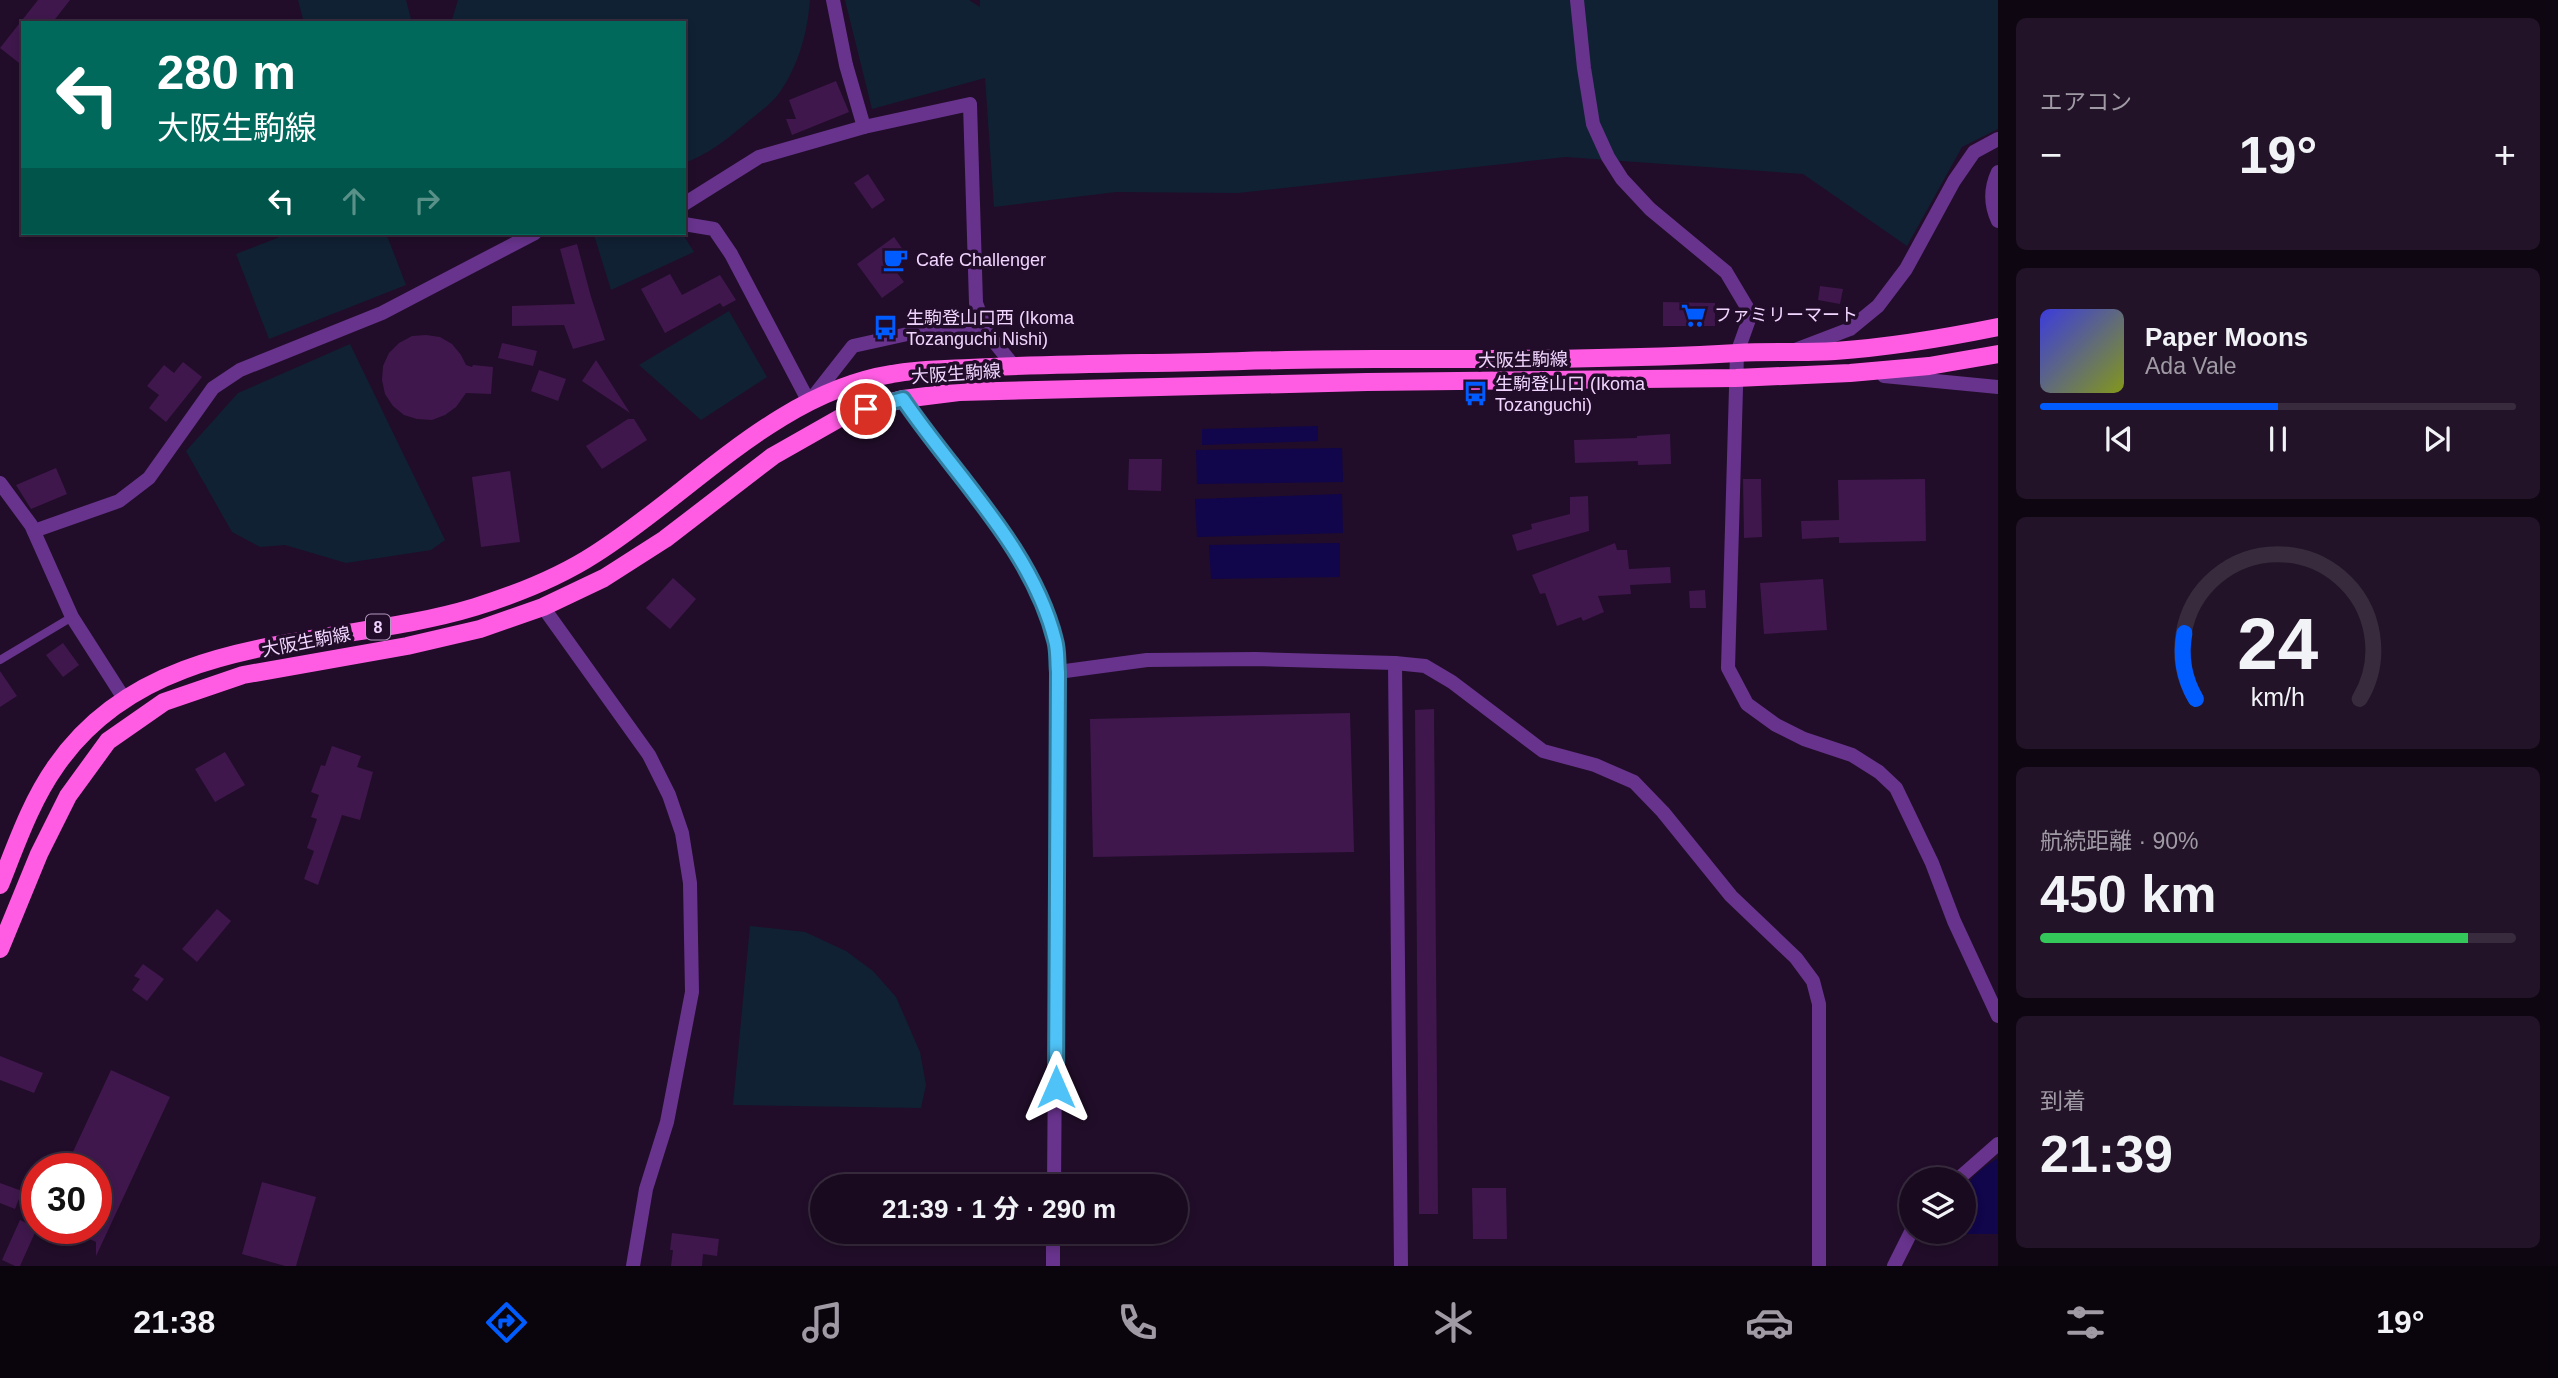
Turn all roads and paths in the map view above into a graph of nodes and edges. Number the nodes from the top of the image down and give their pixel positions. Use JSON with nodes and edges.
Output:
{"nodes":[{"id":1,"x":833,"y":0,"type":"edge"},
{"id":2,"x":1577,"y":0,"type":"edge"},
{"id":3,"x":864,"y":127,"type":"junction"},
{"id":4,"x":1998,"y":139,"type":"edge"},
{"id":5,"x":1998,"y":172,"type":"edge"},
{"id":6,"x":686,"y":203,"type":"edge"},
{"id":7,"x":1998,"y":221,"type":"edge"},
{"id":8,"x":686,"y":224,"type":"edge"},
{"id":9,"x":531,"y":235,"type":"edge"},
{"id":10,"x":1998,"y":327,"type":"edge"},
{"id":11,"x":987,"y":333,"type":"junction"},
{"id":12,"x":1737,"y":353,"type":"junction"},
{"id":13,"x":1787,"y":353,"type":"junction"},
{"id":14,"x":1998,"y":354,"type":"edge"},
{"id":15,"x":1013,"y":365,"type":"junction"},
{"id":16,"x":1850,"y":373,"type":"junction"},
{"id":17,"x":1736,"y":378,"type":"junction"},
{"id":18,"x":1998,"y":387,"type":"edge"},
{"id":19,"x":903,"y":399,"type":"junction"},
{"id":20,"x":810,"y":402,"type":"junction"},
{"id":21,"x":0,"y":484,"type":"edge"},
{"id":22,"x":34,"y":531,"type":"junction"},
{"id":23,"x":543,"y":607,"type":"junction"},
{"id":24,"x":72,"y":617,"type":"junction"},
{"id":25,"x":0,"y":660,"type":"edge"},
{"id":26,"x":1395,"y":663,"type":"junction"},
{"id":27,"x":1058,"y":672,"type":"junction"},
{"id":28,"x":125,"y":700,"type":"junction"},
{"id":29,"x":0,"y":885,"type":"edge"},
{"id":30,"x":0,"y":949,"type":"edge"},
{"id":31,"x":1998,"y":1016,"type":"edge"},
{"id":32,"x":1998,"y":1144,"type":"edge"},
{"id":33,"x":1971,"y":1167,"type":"edge"},
{"id":34,"x":1054,"y":1174,"type":"edge"},
{"id":35,"x":1053,"y":1244,"type":"edge"},
{"id":36,"x":1905,"y":1244,"type":"edge"},
{"id":37,"x":633,"y":1266,"type":"edge"},
{"id":38,"x":1053,"y":1266,"type":"edge"},
{"id":39,"x":1401,"y":1266,"type":"edge"},
{"id":40,"x":1819,"y":1266,"type":"edge"},
{"id":41,"x":1894,"y":1266,"type":"edge"}],
"edges":[{"from":1,"to":3,"type":"street"},
{"from":2,"to":12,"type":"street"},
{"from":3,"to":6,"type":"street"},
{"from":3,"to":11,"type":"street"},
{"from":4,"to":13,"type":"street"},
{"from":5,"to":7,"type":"street"},
{"from":8,"to":20,"type":"street"},
{"from":9,"to":22,"type":"street"},
{"from":10,"to":13,"type":"main road","name":"大阪生駒線","number":"8"},
{"from":11,"to":15,"type":"street"},
{"from":11,"to":20,"type":"street"},
{"from":12,"to":13,"type":"main road","name":"大阪生駒線","number":"8"},
{"from":12,"to":15,"type":"main road","name":"大阪生駒線","number":"8"},
{"from":12,"to":17,"type":"street"},
{"from":14,"to":16,"type":"main road","name":"大阪生駒線","number":"8"},
{"from":15,"to":20,"type":"main road","name":"大阪生駒線","number":"8"},
{"from":16,"to":17,"type":"main road","name":"大阪生駒線","number":"8"},
{"from":16,"to":18,"type":"street"},
{"from":17,"to":19,"type":"main road","name":"大阪生駒線","number":"8"},
{"from":17,"to":31,"type":"street"},
{"from":19,"to":23,"type":"main road","name":"大阪生駒線","number":"8"},
{"from":19,"to":27,"type":"street"},
{"from":20,"to":28,"type":"main road","name":"大阪生駒線","number":"8"},
{"from":21,"to":22,"type":"street"},
{"from":22,"to":24,"type":"street"},
{"from":23,"to":30,"type":"main road","name":"大阪生駒線","number":"8"},
{"from":23,"to":37,"type":"street"},
{"from":24,"to":25,"type":"lane"},
{"from":24,"to":28,"type":"street"},
{"from":26,"to":27,"type":"street"},
{"from":26,"to":39,"type":"street"},
{"from":26,"to":40,"type":"street"},
{"from":27,"to":34,"type":"street"},
{"from":28,"to":29,"type":"main road","name":"大阪生駒線","number":"8"},
{"from":32,"to":33,"type":"street"},
{"from":35,"to":38,"type":"street"},
{"from":36,"to":41,"type":"street"}]}
